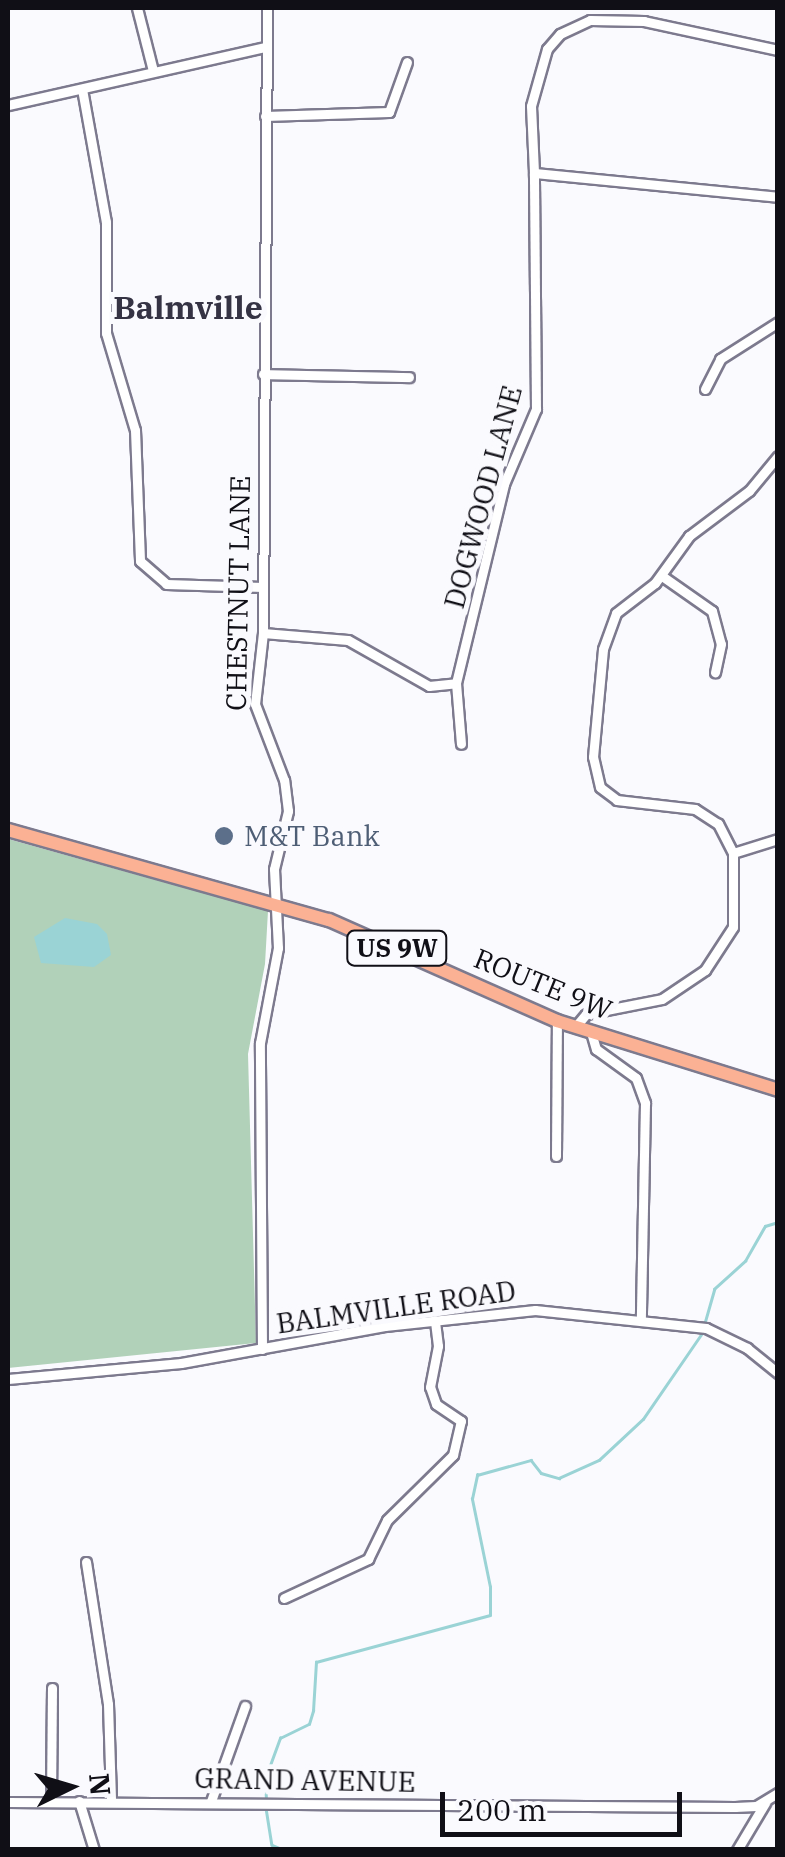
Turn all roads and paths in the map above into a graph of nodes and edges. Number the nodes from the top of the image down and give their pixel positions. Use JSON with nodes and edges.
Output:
{"nodes":[{"id":1,"x":137,"y":8,"type":"edge"},
{"id":2,"x":267,"y":8,"type":"edge"},
{"id":3,"x":266,"y":47,"type":"junction"},
{"id":4,"x":778,"y":50,"type":"edge"},
{"id":5,"x":407,"y":62,"type":"dead end"},
{"id":6,"x":152,"y":71,"type":"junction"},
{"id":7,"x":82,"y":89,"type":"junction"},
{"id":8,"x":8,"y":106,"type":"edge"},
{"id":9,"x":265,"y":116,"type":"junction"},
{"id":10,"x":534,"y":172,"type":"junction"},
{"id":11,"x":778,"y":197,"type":"edge"},
{"id":12,"x":778,"y":322,"type":"edge"},
{"id":13,"x":263,"y":374,"type":"junction"},
{"id":14,"x":409,"y":377,"type":"dead end"},
{"id":15,"x":705,"y":389,"type":"dead end"},
{"id":16,"x":778,"y":456,"type":"edge"},
{"id":17,"x":662,"y":576,"type":"junction"},
{"id":18,"x":263,"y":587,"type":"junction"},
{"id":19,"x":264,"y":633,"type":"junction"},
{"id":20,"x":715,"y":672,"type":"dead end"},
{"id":21,"x":456,"y":684,"type":"junction"},
{"id":22,"x":461,"y":744,"type":"dead end"},
{"id":23,"x":8,"y":830,"type":"edge"},
{"id":24,"x":778,"y":839,"type":"edge"},
{"id":25,"x":734,"y":853,"type":"junction"},
{"id":26,"x":278,"y":904,"type":"junction"},
{"id":27,"x":556,"y":1020,"type":"junction"},
{"id":28,"x":576,"y":1026,"type":"junction"},
{"id":29,"x":591,"y":1032,"type":"junction"},
{"id":30,"x":778,"y":1090,"type":"edge"},
{"id":31,"x":556,"y":1156,"type":"dead end"},
{"id":32,"x":641,"y":1318,"type":"junction"},
{"id":33,"x":435,"y":1320,"type":"junction"},
{"id":34,"x":262,"y":1349,"type":"junction"},
{"id":35,"x":778,"y":1373,"type":"edge"},
{"id":36,"x":8,"y":1378,"type":"edge"},
{"id":37,"x":86,"y":1562,"type":"dead end"},
{"id":38,"x":284,"y":1598,"type":"dead end"},
{"id":39,"x":52,"y":1688,"type":"dead end"},
{"id":40,"x":245,"y":1706,"type":"dead end"},
{"id":41,"x":778,"y":1794,"type":"edge"},
{"id":42,"x":79,"y":1801,"type":"junction"},
{"id":43,"x":111,"y":1801,"type":"junction"},
{"id":44,"x":211,"y":1801,"type":"junction"},
{"id":45,"x":8,"y":1802,"type":"edge"},
{"id":46,"x":51,"y":1802,"type":"junction"},
{"id":47,"x":764,"y":1803,"type":"junction"},
{"id":48,"x":94,"y":1850,"type":"edge"},
{"id":49,"x":737,"y":1850,"type":"edge"}],
"edges":[{"from":1,"to":6,"type":"street"},
{"from":2,"to":3,"type":"street","name":"CHESTNUT LANE"},
{"from":3,"to":6,"type":"street"},
{"from":3,"to":9,"type":"street","name":"CHESTNUT LANE"},
{"from":4,"to":10,"type":"street","name":"DOGWOOD LANE"},
{"from":5,"to":9,"type":"street"},
{"from":6,"to":7,"type":"street"},
{"from":7,"to":8,"type":"street"},
{"from":7,"to":18,"type":"street"},
{"from":9,"to":13,"type":"street","name":"CHESTNUT LANE"},
{"from":10,"to":11,"type":"street"},
{"from":10,"to":21,"type":"street","name":"DOGWOOD LANE"},
{"from":12,"to":15,"type":"street"},
{"from":13,"to":14,"type":"street"},
{"from":13,"to":18,"type":"street","name":"CHESTNUT LANE"},
{"from":16,"to":17,"type":"street"},
{"from":17,"to":20,"type":"street"},
{"from":17,"to":25,"type":"street"},
{"from":18,"to":19,"type":"street","name":"CHESTNUT LANE"},
{"from":19,"to":21,"type":"street"},
{"from":19,"to":26,"type":"street","name":"CHESTNUT LANE"},
{"from":21,"to":22,"type":"street","name":"DOGWOOD LANE"},
{"from":23,"to":26,"type":"highway","name":"ROUTE 9W","number":"US 9W"},
{"from":24,"to":25,"type":"street"},
{"from":25,"to":28,"type":"street"},
{"from":26,"to":27,"type":"highway","name":"ROUTE 9W","number":"US 9W"},
{"from":26,"to":34,"type":"street","name":"CHESTNUT LANE"},
{"from":27,"to":28,"type":"highway","name":"ROUTE 9W","number":"US 9W"},
{"from":27,"to":31,"type":"street"},
{"from":28,"to":29,"type":"highway","name":"ROUTE 9W","number":"US 9W"},
{"from":29,"to":30,"type":"highway","name":"ROUTE 9W","number":"US 9W"},
{"from":29,"to":32,"type":"street"},
{"from":32,"to":33,"type":"street","name":"BALMVILLE ROAD"},
{"from":32,"to":35,"type":"street","name":"BALMVILLE ROAD"},
{"from":33,"to":34,"type":"street","name":"BALMVILLE ROAD"},
{"from":33,"to":38,"type":"street"},
{"from":34,"to":36,"type":"street","name":"BALMVILLE ROAD"},
{"from":37,"to":43,"type":"street"},
{"from":39,"to":46,"type":"street"},
{"from":40,"to":44,"type":"street"},
{"from":41,"to":47,"type":"street"},
{"from":42,"to":43,"type":"street","name":"GRAND AVENUE"},
{"from":42,"to":46,"type":"street","name":"GRAND AVENUE"},
{"from":42,"to":48,"type":"street"},
{"from":43,"to":44,"type":"street","name":"GRAND AVENUE"},
{"from":44,"to":47,"type":"street","name":"GRAND AVENUE"},
{"from":45,"to":46,"type":"street","name":"GRAND AVENUE"},
{"from":47,"to":49,"type":"street"}]}
